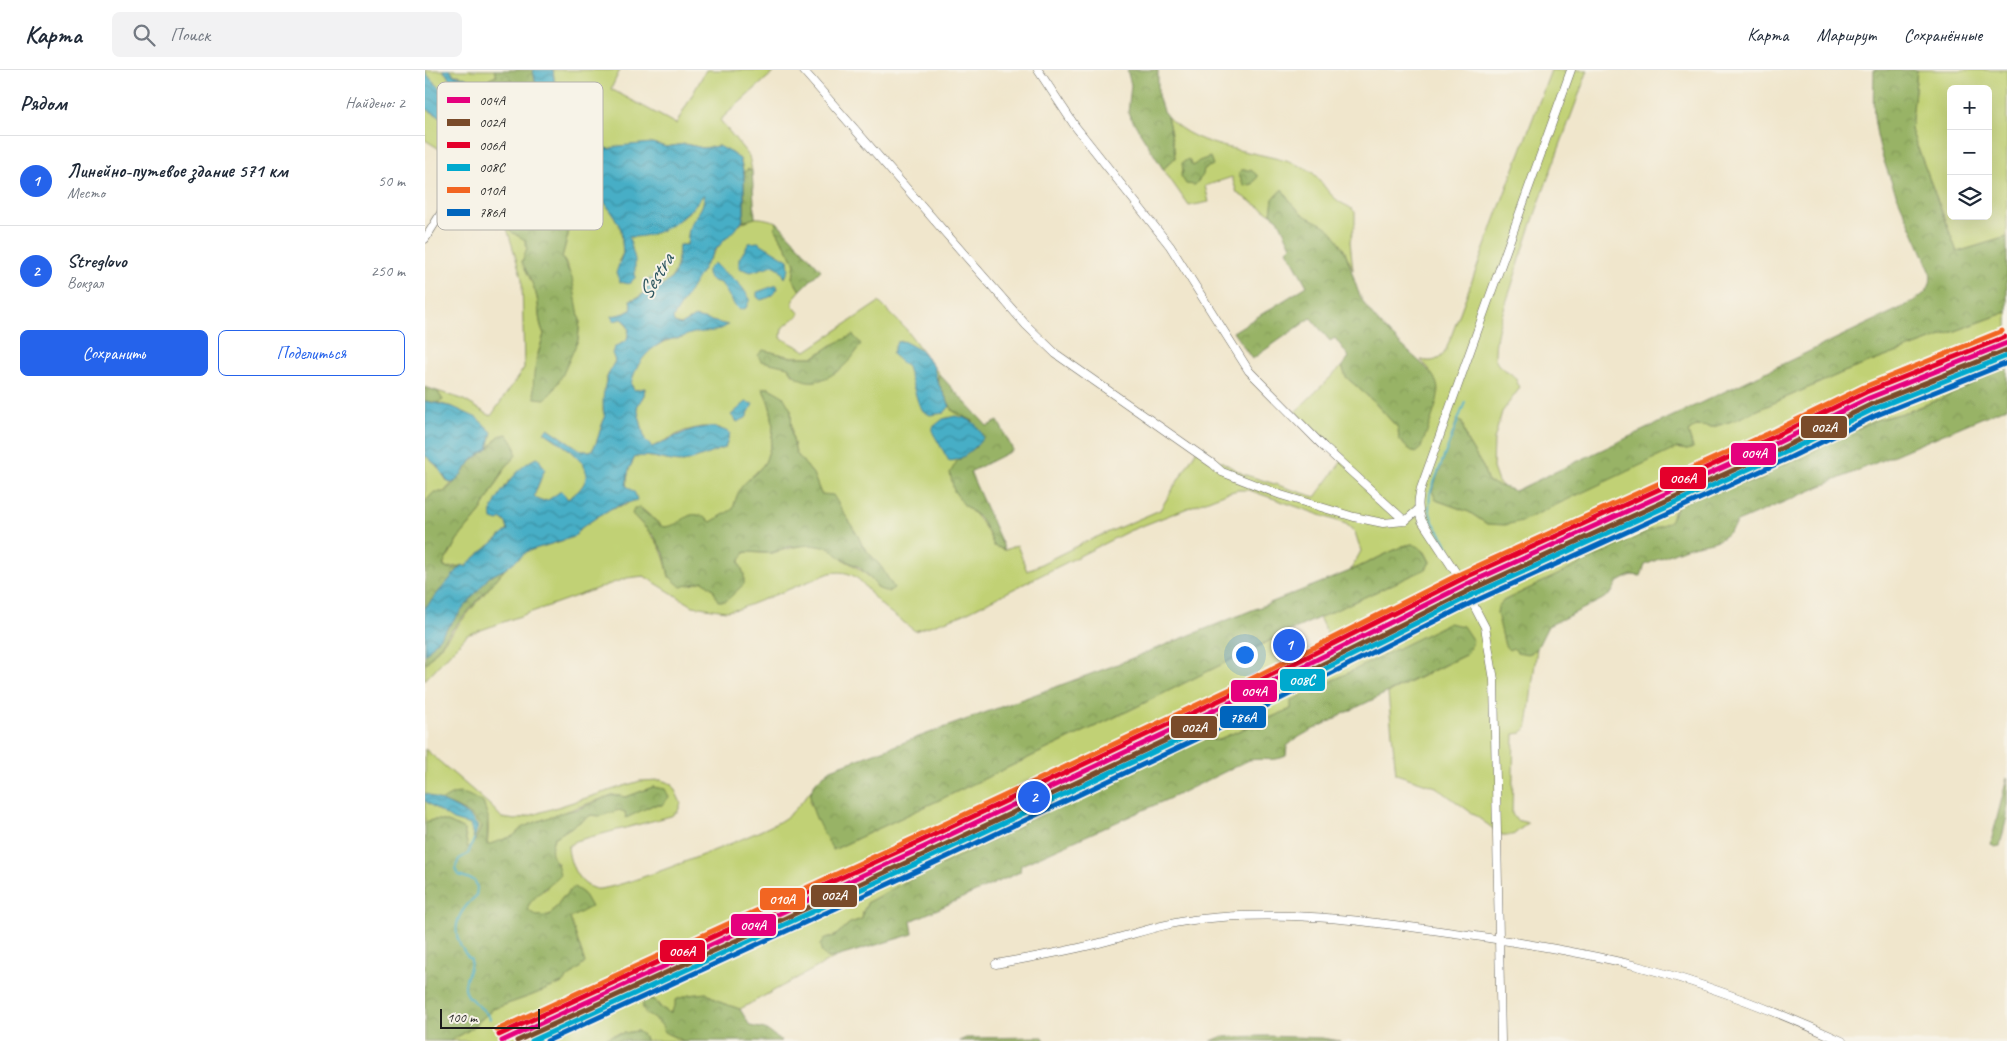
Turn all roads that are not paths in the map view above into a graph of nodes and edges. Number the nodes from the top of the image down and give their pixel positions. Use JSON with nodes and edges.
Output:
{"nodes":[{"id":1,"x":803,"y":70,"type":"edge"},
{"id":2,"x":1038,"y":70,"type":"edge"},
{"id":3,"x":1571,"y":70,"type":"edge"},
{"id":4,"x":437,"y":220,"type":"edge"},
{"id":5,"x":425,"y":240,"type":"edge"},
{"id":6,"x":1418,"y":510,"type":"junction"},
{"id":7,"x":1405,"y":521,"type":"junction"},
{"id":8,"x":1499,"y":940,"type":"junction"},
{"id":9,"x":996,"y":964,"type":"dead end"},
{"id":10,"x":1501,"y":1041,"type":"edge"},
{"id":11,"x":1842,"y":1041,"type":"edge"}],
"edges":[{"from":1,"to":7,"type":"street"},
{"from":2,"to":7,"type":"street"},
{"from":3,"to":6,"type":"street"},
{"from":4,"to":5,"type":"street"},
{"from":6,"to":7,"type":"street"},
{"from":6,"to":8,"type":"street"},
{"from":8,"to":9,"type":"street"},
{"from":8,"to":10,"type":"street"},
{"from":8,"to":11,"type":"street"}]}
